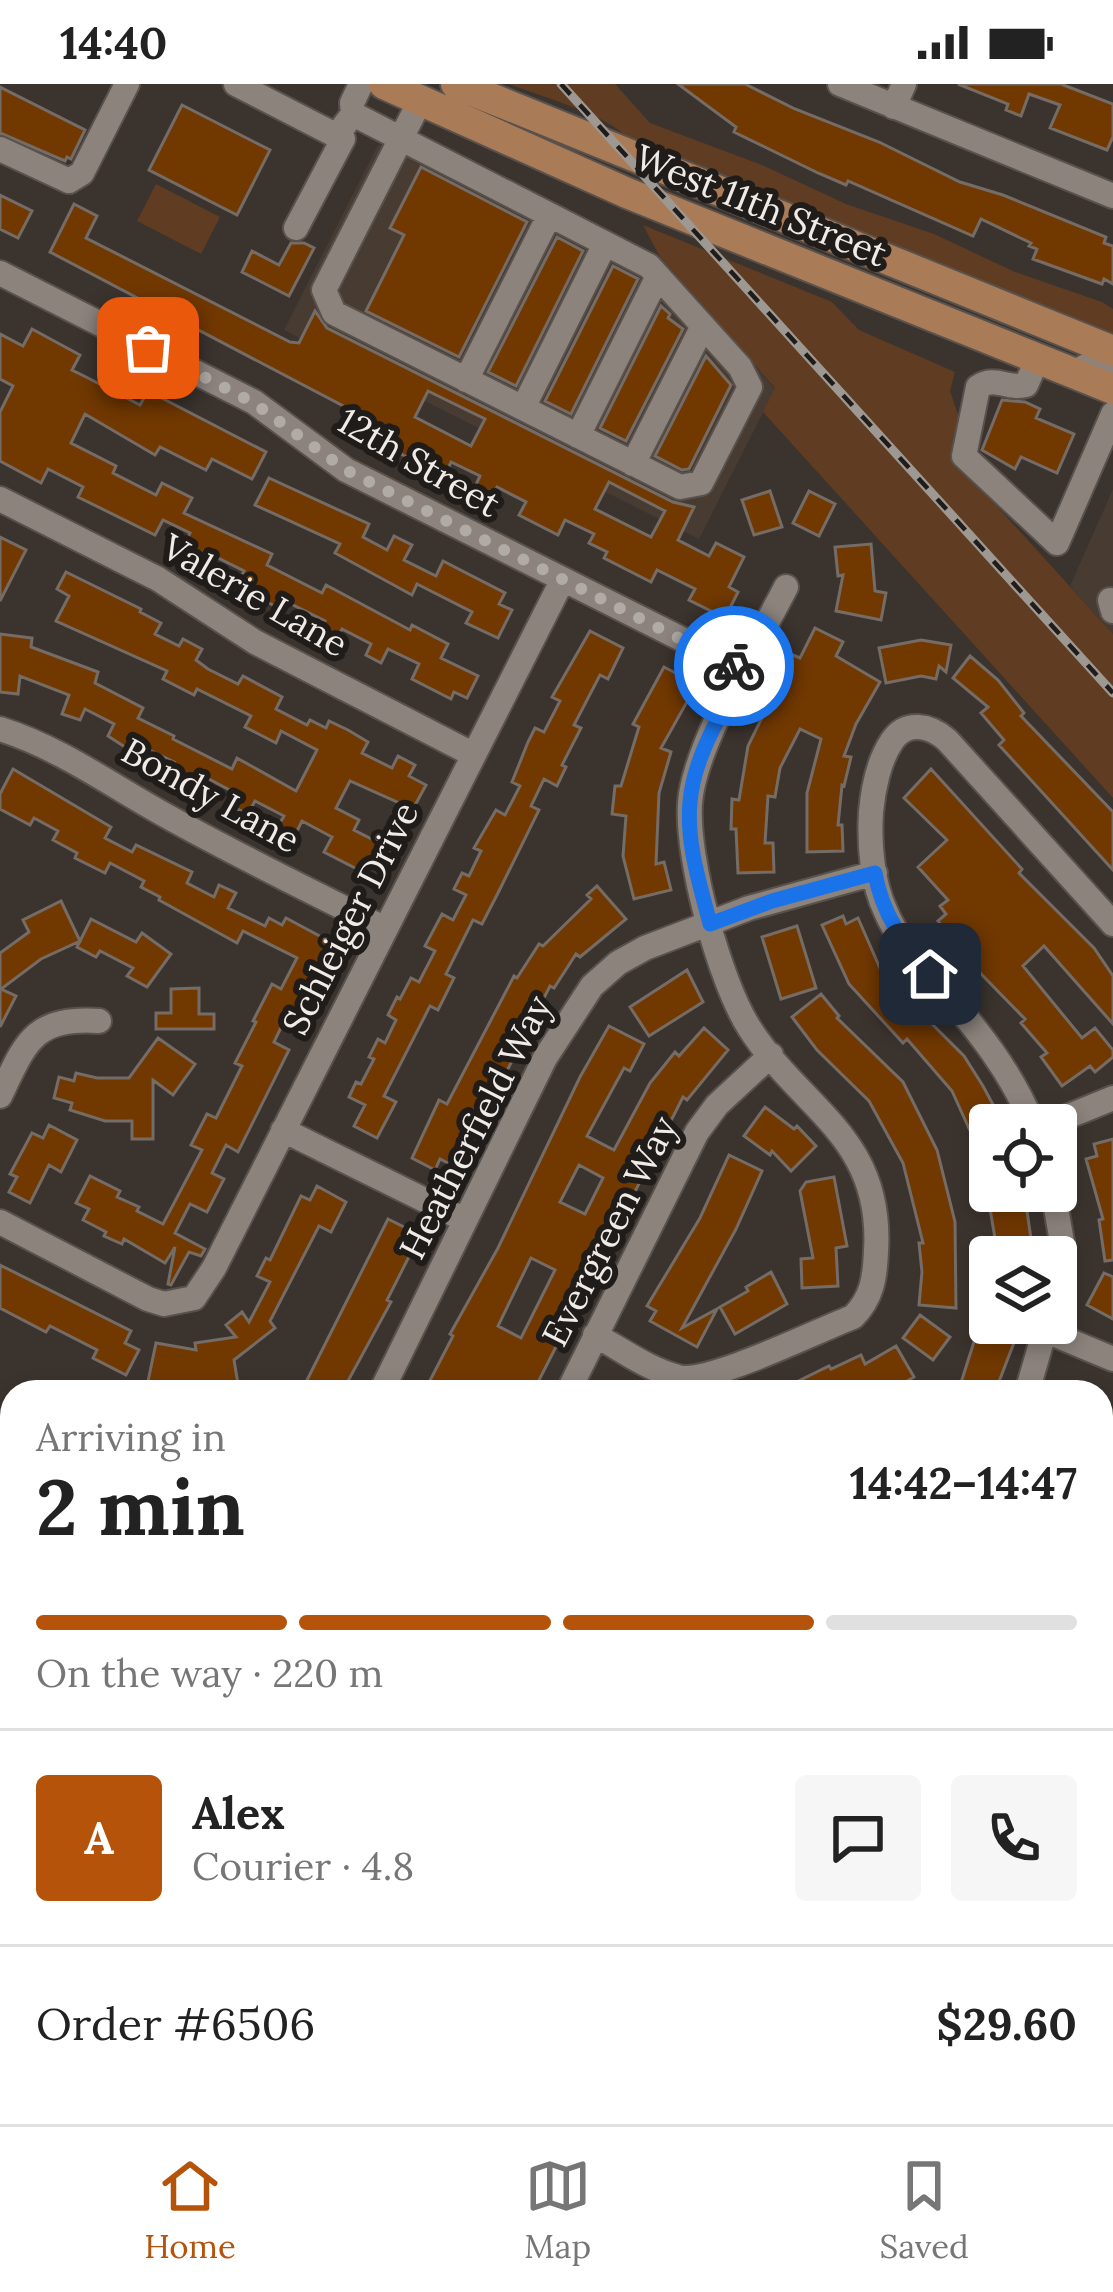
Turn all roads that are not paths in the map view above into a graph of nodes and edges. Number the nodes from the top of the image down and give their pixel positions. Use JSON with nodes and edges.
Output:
{"nodes":[{"id":1,"x":127,"y":84,"type":"edge"},
{"id":2,"x":236,"y":84,"type":"edge"},
{"id":3,"x":361,"y":84,"type":"edge"},
{"id":4,"x":384,"y":84,"type":"edge"},
{"id":5,"x":455,"y":84,"type":"edge"},
{"id":6,"x":840,"y":84,"type":"edge"},
{"id":7,"x":899,"y":96,"type":"edge"},
{"id":8,"x":420,"y":101,"type":"junction"},
{"id":9,"x":353,"y":114,"type":"junction"},
{"id":10,"x":337,"y":135,"type":"junction"},
{"id":11,"x":399,"y":140,"type":"junction"},
{"id":12,"x":0,"y":149,"type":"edge"},
{"id":13,"x":1113,"y":196,"type":"edge"},
{"id":14,"x":549,"y":216,"type":"junction"},
{"id":15,"x":296,"y":228,"type":"dead end"},
{"id":16,"x":605,"y":244,"type":"junction"},
{"id":17,"x":0,"y":273,"type":"edge"},
{"id":18,"x":658,"y":276,"type":"junction"},
{"id":19,"x":703,"y":326,"type":"junction"},
{"id":20,"x":1113,"y":351,"type":"edge"},
{"id":21,"x":1038,"y":358,"type":"junction"},
{"id":22,"x":1113,"y":372,"type":"edge"},
{"id":23,"x":1073,"y":373,"type":"junction"},
{"id":24,"x":466,"y":380,"type":"junction"},
{"id":25,"x":1113,"y":389,"type":"edge"},
{"id":26,"x":523,"y":408,"type":"junction"},
{"id":27,"x":1113,"y":414,"type":"edge"},
{"id":28,"x":578,"y":436,"type":"junction"},
{"id":29,"x":1104,"y":462,"type":"edge"},
{"id":30,"x":634,"y":464,"type":"junction"},
{"id":31,"x":0,"y":499,"type":"edge"},
{"id":32,"x":562,"y":581,"type":"junction"},
{"id":33,"x":786,"y":587,"type":"dead end"},
{"id":34,"x":743,"y":670,"type":"junction"},
{"id":35,"x":0,"y":729,"type":"edge"},
{"id":36,"x":474,"y":755,"type":"junction"},
{"id":37,"x":875,"y":873,"type":"junction"},
{"id":38,"x":710,"y":924,"type":"junction"},
{"id":39,"x":1113,"y":924,"type":"edge"},
{"id":40,"x":385,"y":929,"type":"junction"},
{"id":41,"x":99,"y":1021,"type":"dead end"},
{"id":42,"x":771,"y":1055,"type":"junction"},
{"id":43,"x":0,"y":1096,"type":"edge"},
{"id":44,"x":1113,"y":1098,"type":"edge"},
{"id":45,"x":1024,"y":1104,"type":"edge"},
{"id":46,"x":1077,"y":1113,"type":"edge"},
{"id":47,"x":284,"y":1130,"type":"junction"},
{"id":48,"x":465,"y":1220,"type":"junction"},
{"id":49,"x":0,"y":1222,"type":"edge"},
{"id":50,"x":595,"y":1335,"type":"junction"},
{"id":51,"x":1077,"y":1342,"type":"edge"},
{"id":52,"x":1042,"y":1344,"type":"edge"},
{"id":53,"x":1113,"y":1359,"type":"edge"},
{"id":54,"x":388,"y":1380,"type":"edge"},
{"id":55,"x":574,"y":1380,"type":"edge"},
{"id":56,"x":1031,"y":1380,"type":"edge"}],
"edges":[{"from":1,"to":12,"type":"street"},
{"from":2,"to":10,"type":"street"},
{"from":3,"to":9,"type":"street"},
{"from":4,"to":8,"type":"main road","name":"West 11th Street"},
{"from":5,"to":20,"type":"main road","name":"West 11th Street"},
{"from":6,"to":7,"type":"street"},
{"from":7,"to":13,"type":"street"},
{"from":8,"to":11,"type":"street"},
{"from":8,"to":21,"type":"main road","name":"West 11th Street"},
{"from":9,"to":10,"type":"street"},
{"from":9,"to":11,"type":"street"},
{"from":10,"to":15,"type":"street"},
{"from":11,"to":14,"type":"street"},
{"from":11,"to":24,"type":"street"},
{"from":14,"to":16,"type":"street"},
{"from":14,"to":24,"type":"street"},
{"from":16,"to":18,"type":"street"},
{"from":16,"to":26,"type":"street"},
{"from":17,"to":32,"type":"street","name":"12th Street"},
{"from":18,"to":19,"type":"street"},
{"from":18,"to":28,"type":"street"},
{"from":19,"to":30,"type":"street"},
{"from":19,"to":30,"type":"street"},
{"from":21,"to":23,"type":"main road","name":"West 11th Street"},
{"from":21,"to":29,"type":"street"},
{"from":22,"to":23,"type":"street"},
{"from":23,"to":25,"type":"main road","name":"West 11th Street"},
{"from":24,"to":26,"type":"street"},
{"from":26,"to":28,"type":"street"},
{"from":27,"to":29,"type":"street"},
{"from":28,"to":30,"type":"street"},
{"from":31,"to":36,"type":"street","name":"Valerie Lane"},
{"from":32,"to":34,"type":"street","name":"12th Street"},
{"from":32,"to":36,"type":"street","name":"Schleiger Drive"},
{"from":33,"to":34,"type":"street"},
{"from":34,"to":38,"type":"street"},
{"from":35,"to":40,"type":"street","name":"Bondy Lane"},
{"from":36,"to":40,"type":"street","name":"Schleiger Drive"},
{"from":37,"to":38,"type":"street","name":"Heatherfield Way"},
{"from":37,"to":39,"type":"street"},
{"from":37,"to":45,"type":"street"},
{"from":38,"to":42,"type":"street"},
{"from":38,"to":48,"type":"street","name":"Heatherfield Way"},
{"from":40,"to":47,"type":"street","name":"Schleiger Drive"},
{"from":41,"to":43,"type":"street"},
{"from":42,"to":50,"type":"street","name":"Evergreen Way"},
{"from":42,"to":50,"type":"street"},
{"from":44,"to":46,"type":"street"},
{"from":47,"to":48,"type":"street"},
{"from":47,"to":49,"type":"street","name":"Schleiger Drive"},
{"from":48,"to":54,"type":"street","name":"Heatherfield Way"},
{"from":50,"to":55,"type":"street","name":"Evergreen Way"},
{"from":51,"to":53,"type":"street"},
{"from":52,"to":56,"type":"street"}]}
